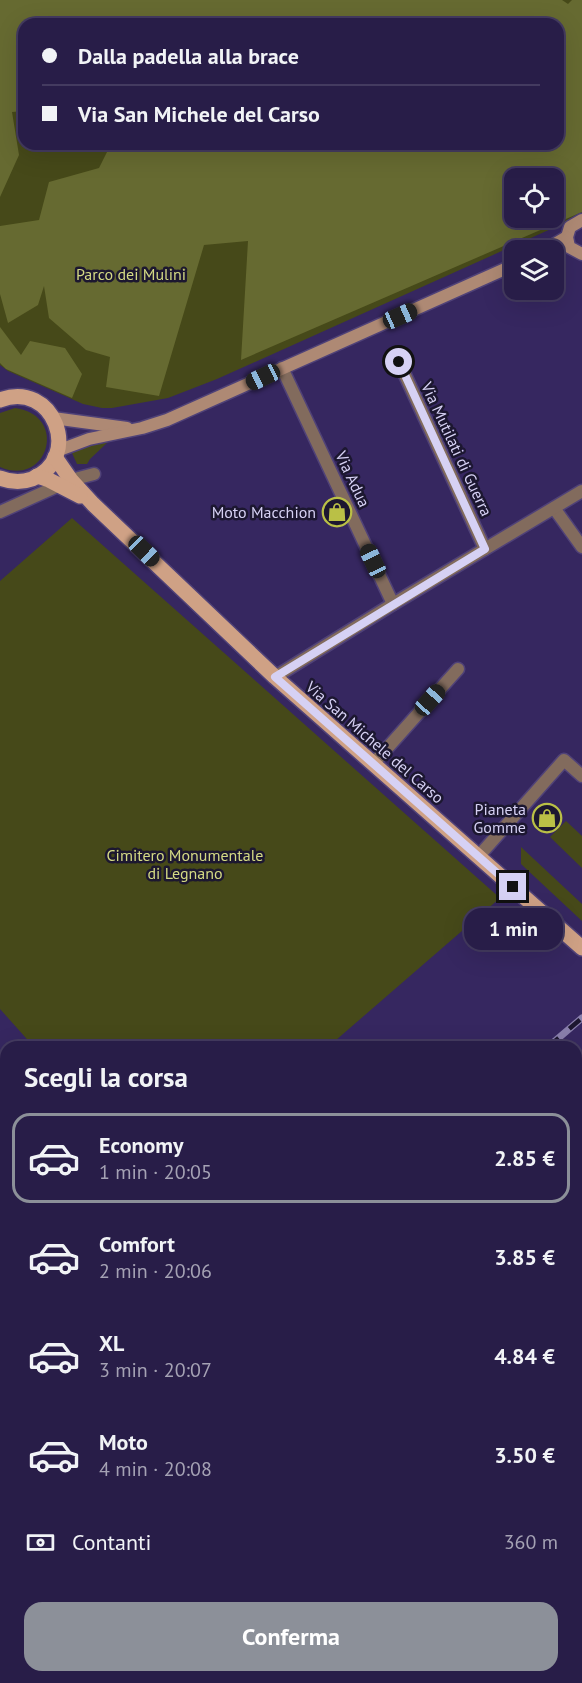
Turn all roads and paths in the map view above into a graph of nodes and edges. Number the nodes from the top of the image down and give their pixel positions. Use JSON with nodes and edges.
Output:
{"nodes":[{"id":1,"x":582,"y":220,"type":"edge"},
{"id":2,"x":568,"y":242,"type":"junction"},
{"id":3,"x":564,"y":243,"type":"edge"},
{"id":4,"x":564,"y":244,"type":"edge"},
{"id":5,"x":582,"y":254,"type":"edge"},
{"id":6,"x":504,"y":269,"type":"edge"},
{"id":7,"x":399,"y":362,"type":"dead end"},
{"id":8,"x":282,"y":368,"type":"junction"},
{"id":9,"x":2,"y":398,"type":"edge"},
{"id":10,"x":53,"y":418,"type":"junction"},
{"id":11,"x":137,"y":429,"type":"junction"},
{"id":12,"x":56,"y":454,"type":"junction"},
{"id":13,"x":94,"y":474,"type":"dead end"},
{"id":14,"x":37,"y":476,"type":"junction"},
{"id":15,"x":0,"y":478,"type":"edge"},
{"id":16,"x":65,"y":482,"type":"junction"},
{"id":17,"x":582,"y":490,"type":"edge"},
{"id":18,"x":554,"y":508,"type":"junction"},
{"id":19,"x":0,"y":512,"type":"edge"},
{"id":20,"x":582,"y":547,"type":"edge"},
{"id":21,"x":485,"y":549,"type":"junction"},
{"id":22,"x":393,"y":604,"type":"junction"},
{"id":23,"x":458,"y":669,"type":"dead end"},
{"id":24,"x":275,"y":677,"type":"junction"},
{"id":25,"x":373,"y":764,"type":"junction"},
{"id":26,"x":582,"y":776,"type":"edge"},
{"id":27,"x":478,"y":856,"type":"junction"},
{"id":28,"x":582,"y":948,"type":"edge"}],
"edges":[{"from":1,"to":2,"type":"street"},
{"from":2,"to":3,"type":"street"},
{"from":2,"to":4,"type":"street"},
{"from":2,"to":5,"type":"street"},
{"from":6,"to":8,"type":"street"},
{"from":7,"to":21,"type":"street","name":"Via Mutilati di Guerra"},
{"from":8,"to":11,"type":"street"},
{"from":8,"to":22,"type":"street","name":"Via Adua"},
{"from":9,"to":10,"type":"main road"},
{"from":10,"to":11,"type":"street"},
{"from":10,"to":12,"type":"main road"},
{"from":11,"to":12,"type":"street"},
{"from":12,"to":14,"type":"main road"},
{"from":12,"to":16,"type":"main road","name":"Via San Michele del Carso"},
{"from":13,"to":16,"type":"street"},
{"from":14,"to":15,"type":"main road"},
{"from":14,"to":16,"type":"main road","name":"Via San Michele del Carso"},
{"from":16,"to":19,"type":"street"},
{"from":16,"to":24,"type":"main road","name":"Via San Michele del Carso"},
{"from":17,"to":18,"type":"street"},
{"from":18,"to":20,"type":"street"},
{"from":18,"to":21,"type":"street"},
{"from":21,"to":22,"type":"street"},
{"from":22,"to":24,"type":"street"},
{"from":23,"to":25,"type":"street"},
{"from":24,"to":25,"type":"main road","name":"Via San Michele del Carso"},
{"from":25,"to":27,"type":"main road","name":"Via San Michele del Carso"},
{"from":26,"to":27,"type":"street"},
{"from":27,"to":28,"type":"main road","name":"Via San Michele del Carso"}]}
